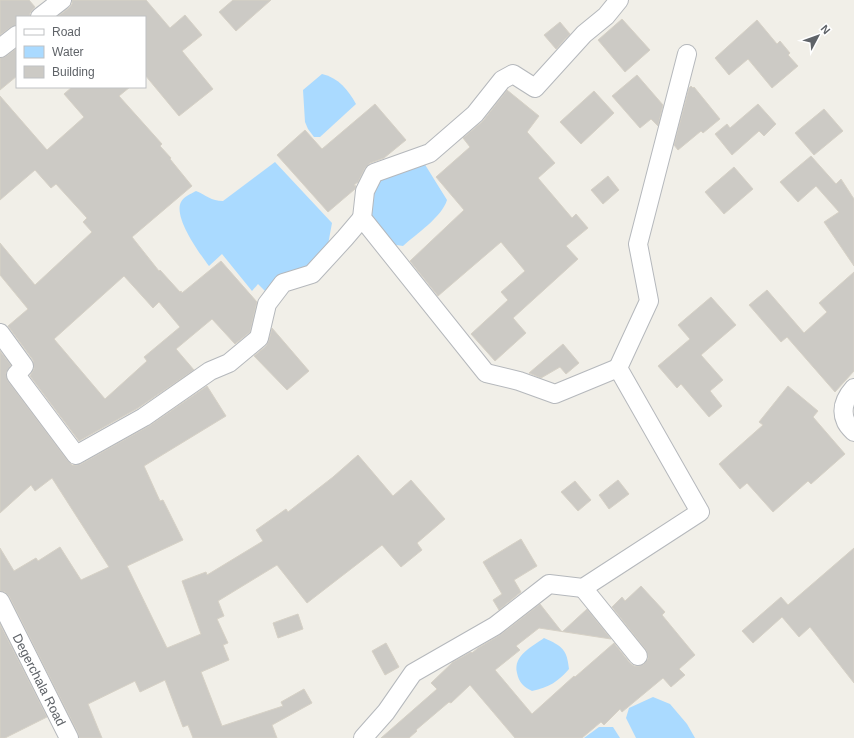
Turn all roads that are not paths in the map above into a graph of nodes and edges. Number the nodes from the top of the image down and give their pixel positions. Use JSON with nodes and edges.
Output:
{"nodes":[{"id":1,"x":62,"y":0,"type":"edge"},
{"id":2,"x":619,"y":0,"type":"edge"},
{"id":3,"x":41,"y":16,"type":"edge"},
{"id":4,"x":16,"y":36,"type":"edge"},
{"id":5,"x":0,"y":48,"type":"edge"},
{"id":6,"x":687,"y":54,"type":"dead end"},
{"id":7,"x":362,"y":218,"type":"junction"},
{"id":8,"x":0,"y":333,"type":"edge"},
{"id":9,"x":618,"y":368,"type":"junction"},
{"id":10,"x":854,"y":388,"type":"edge"},
{"id":11,"x":854,"y":432,"type":"edge"},
{"id":12,"x":583,"y":588,"type":"junction"},
{"id":13,"x":0,"y":601,"type":"edge"},
{"id":14,"x":638,"y":656,"type":"dead end"},
{"id":15,"x":69,"y":738,"type":"edge"},
{"id":16,"x":363,"y":738,"type":"edge"}],
"edges":[{"from":1,"to":3,"type":"street"},
{"from":2,"to":7,"type":"street"},
{"from":4,"to":5,"type":"street"},
{"from":6,"to":9,"type":"street"},
{"from":7,"to":8,"type":"street"},
{"from":7,"to":9,"type":"street"},
{"from":9,"to":12,"type":"street"},
{"from":10,"to":11,"type":"street"},
{"from":12,"to":14,"type":"street"},
{"from":12,"to":16,"type":"street"},
{"from":13,"to":15,"type":"street","name":"Degerchala Road"}]}
